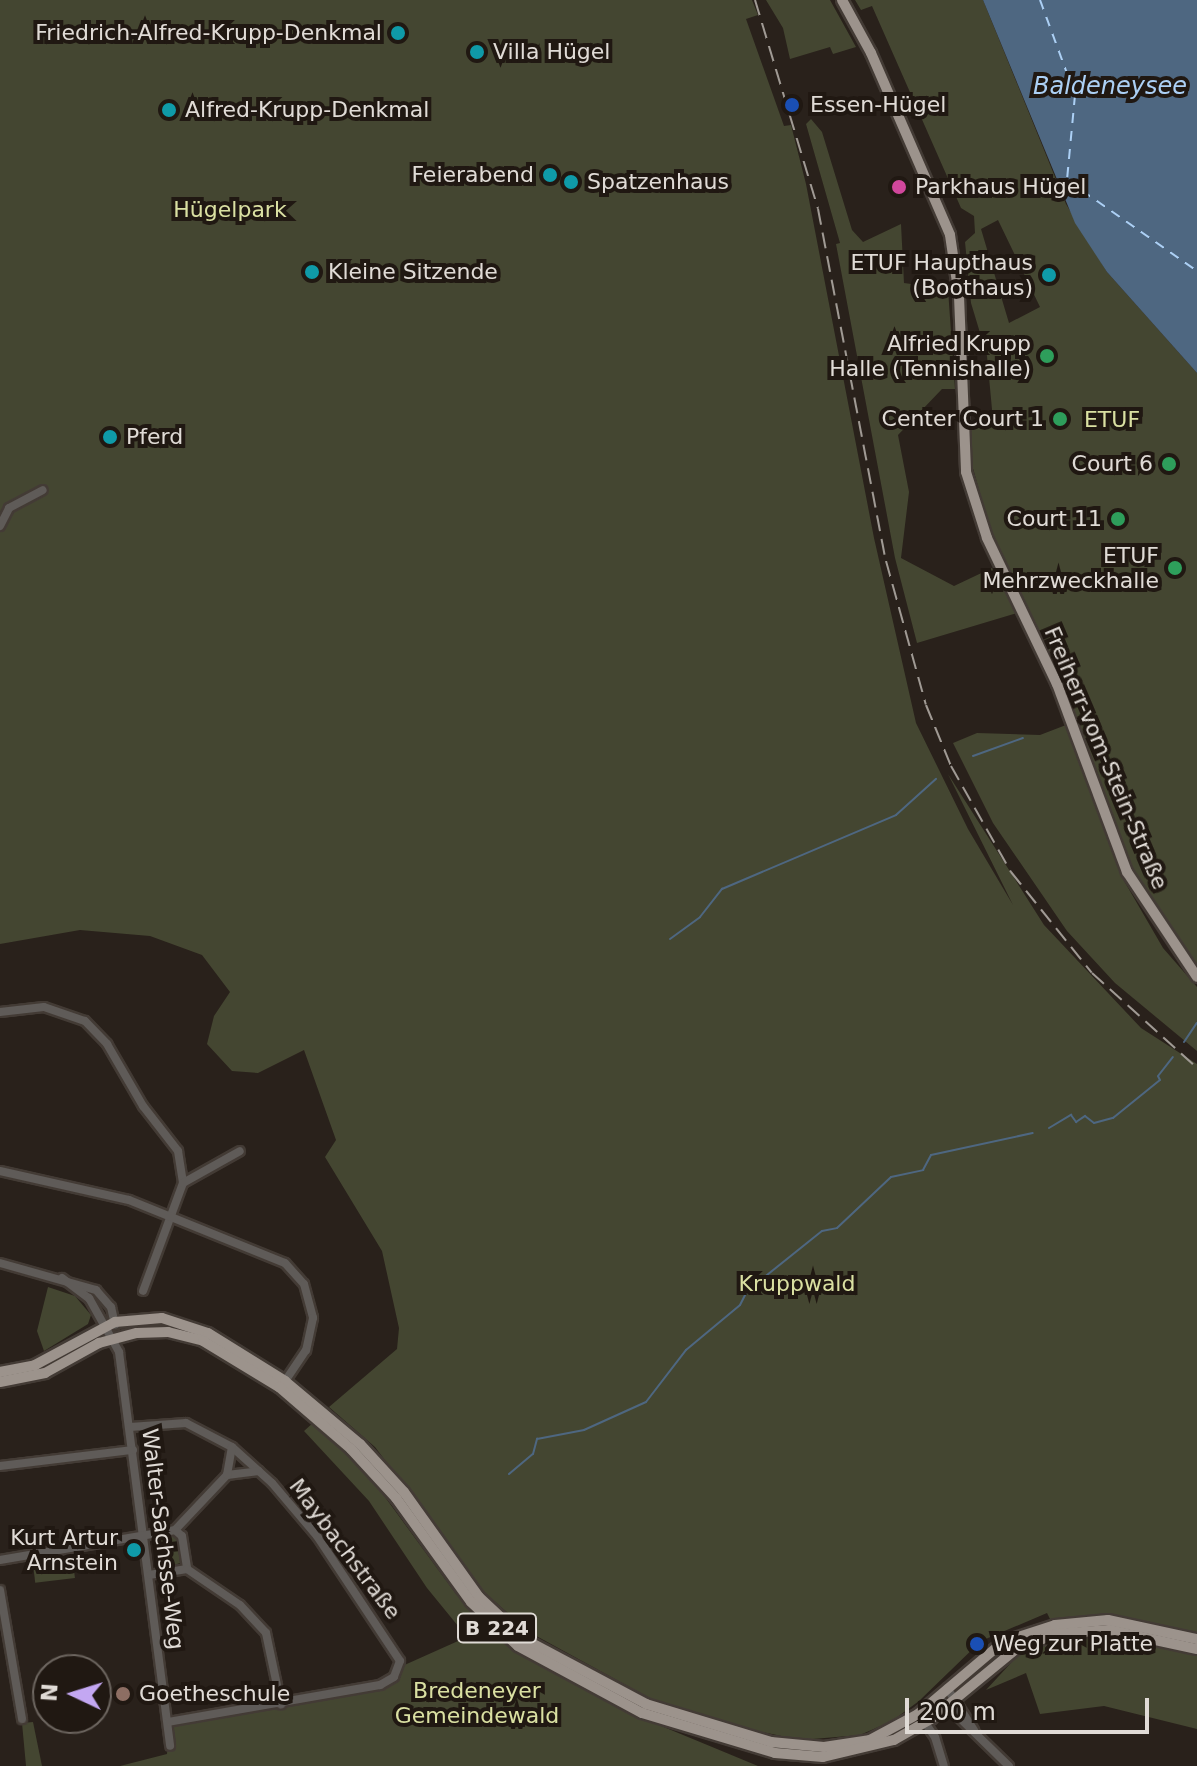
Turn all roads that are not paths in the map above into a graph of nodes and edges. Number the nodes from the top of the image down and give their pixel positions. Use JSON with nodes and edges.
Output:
{"nodes":[{"id":1,"x":842,"y":0,"type":"edge"},
{"id":2,"x":43,"y":490,"type":"dead end"},
{"id":3,"x":0,"y":526,"type":"edge"},
{"id":4,"x":1197,"y":977,"type":"edge"},
{"id":5,"x":0,"y":1012,"type":"edge"},
{"id":6,"x":240,"y":1151,"type":"dead end"},
{"id":7,"x":0,"y":1171,"type":"edge"},
{"id":8,"x":183,"y":1183,"type":"junction"},
{"id":9,"x":173,"y":1216,"type":"junction"},
{"id":10,"x":0,"y":1263,"type":"edge"},
{"id":11,"x":143,"y":1291,"type":"dead end"},
{"id":12,"x":111,"y":1323,"type":"junction"},
{"id":13,"x":115,"y":1337,"type":"junction"},
{"id":14,"x":0,"y":1372,"type":"edge"},
{"id":15,"x":285,"y":1381,"type":"junction"},
{"id":16,"x":0,"y":1382,"type":"edge"},
{"id":17,"x":130,"y":1427,"type":"junction"},
{"id":18,"x":232,"y":1447,"type":"junction"},
{"id":19,"x":133,"y":1450,"type":"junction"},
{"id":20,"x":0,"y":1466,"type":"edge"},
{"id":21,"x":259,"y":1471,"type":"junction"},
{"id":22,"x":227,"y":1475,"type":"junction"},
{"id":23,"x":175,"y":1530,"type":"junction"},
{"id":24,"x":144,"y":1533,"type":"junction"},
{"id":25,"x":0,"y":1560,"type":"edge"},
{"id":26,"x":187,"y":1569,"type":"junction"},
{"id":27,"x":150,"y":1575,"type":"junction"},
{"id":28,"x":0,"y":1594,"type":"edge"},
{"id":29,"x":1197,"y":1639,"type":"edge"},
{"id":30,"x":1197,"y":1649,"type":"edge"},
{"id":31,"x":947,"y":1688,"type":"junction"},
{"id":32,"x":938,"y":1697,"type":"junction"},
{"id":33,"x":955,"y":1698,"type":"junction"},
{"id":34,"x":281,"y":1704,"type":"junction"},
{"id":35,"x":945,"y":1706,"type":"junction"},
{"id":36,"x":921,"y":1718,"type":"junction"},
{"id":37,"x":22,"y":1719,"type":"dead end"},
{"id":38,"x":168,"y":1722,"type":"junction"},
{"id":39,"x":976,"y":1734,"type":"junction"},
{"id":40,"x":170,"y":1746,"type":"dead end"},
{"id":41,"x":944,"y":1766,"type":"edge"},
{"id":42,"x":1009,"y":1766,"type":"edge"}],
"edges":[{"from":1,"to":4,"type":"main road","name":"Freiherr-vom-Stein-Straße"},
{"from":2,"to":3,"type":"street"},
{"from":5,"to":8,"type":"street"},
{"from":6,"to":8,"type":"street"},
{"from":7,"to":9,"type":"street"},
{"from":8,"to":9,"type":"street"},
{"from":9,"to":11,"type":"street"},
{"from":9,"to":15,"type":"street"},
{"from":10,"to":12,"type":"street"},
{"from":12,"to":13,"type":"street","name":"Walter-Sachsse-Weg"},
{"from":12,"to":14,"type":"main road","number":"B 224"},
{"from":12,"to":15,"type":"main road","number":"B 224"},
{"from":13,"to":16,"type":"main road","number":"B 224"},
{"from":13,"to":17,"type":"street","name":"Walter-Sachsse-Weg"},
{"from":13,"to":36,"type":"main road","number":"B 224"},
{"from":15,"to":36,"type":"main road","number":"B 224"},
{"from":17,"to":18,"type":"street","name":"Maybachstraße"},
{"from":17,"to":19,"type":"street","name":"Walter-Sachsse-Weg"},
{"from":18,"to":21,"type":"street","name":"Maybachstraße"},
{"from":18,"to":22,"type":"street"},
{"from":19,"to":20,"type":"street"},
{"from":19,"to":24,"type":"street","name":"Walter-Sachsse-Weg"},
{"from":21,"to":22,"type":"street"},
{"from":21,"to":34,"type":"street","name":"Maybachstraße"},
{"from":22,"to":23,"type":"street"},
{"from":23,"to":24,"type":"street"},
{"from":23,"to":26,"type":"street"},
{"from":24,"to":25,"type":"street"},
{"from":24,"to":27,"type":"street","name":"Walter-Sachsse-Weg"},
{"from":26,"to":27,"type":"street"},
{"from":26,"to":34,"type":"street"},
{"from":27,"to":38,"type":"street","name":"Walter-Sachsse-Weg"},
{"from":28,"to":37,"type":"street"},
{"from":29,"to":31,"type":"main road","number":"B 224"},
{"from":30,"to":33,"type":"main road","number":"B 224"},
{"from":31,"to":32,"type":"main road","number":"B 224"},
{"from":31,"to":33,"type":"street"},
{"from":32,"to":35,"type":"street"},
{"from":32,"to":36,"type":"main road","number":"B 224"},
{"from":33,"to":35,"type":"main road","number":"B 224"},
{"from":33,"to":39,"type":"street"},
{"from":34,"to":38,"type":"street"},
{"from":35,"to":36,"type":"main road","number":"B 224"},
{"from":35,"to":39,"type":"street"},
{"from":36,"to":41,"type":"street"},
{"from":38,"to":40,"type":"street","name":"Walter-Sachsse-Weg"},
{"from":39,"to":42,"type":"street"}]}
